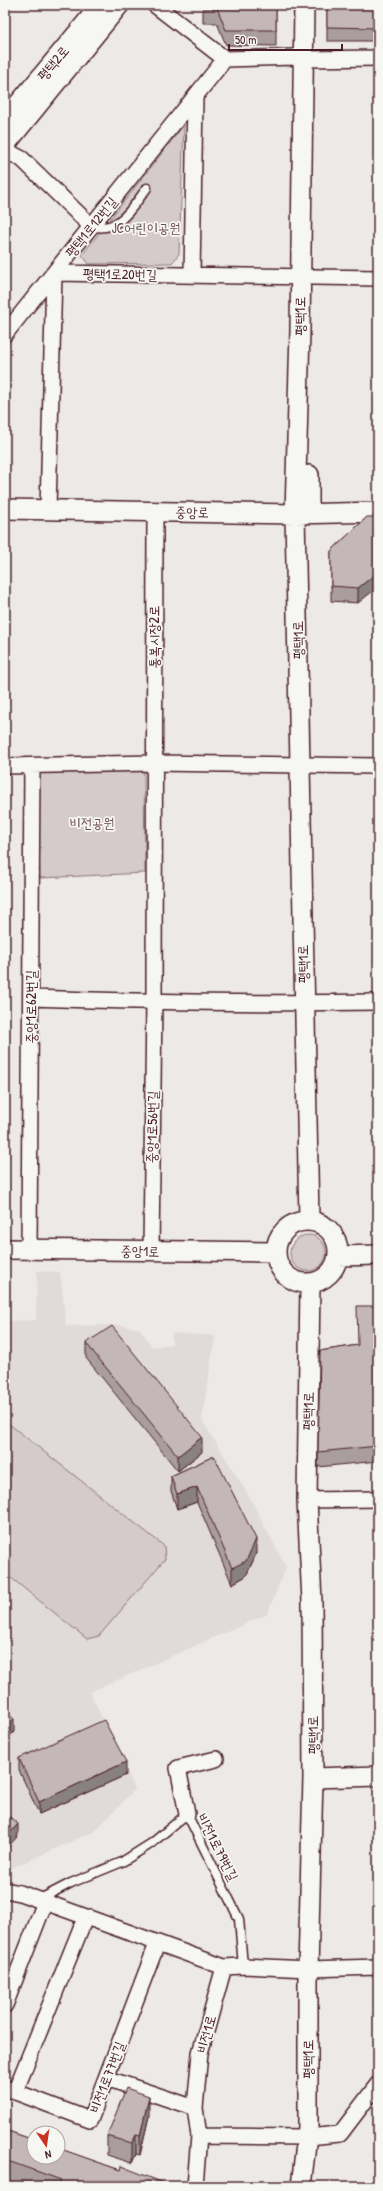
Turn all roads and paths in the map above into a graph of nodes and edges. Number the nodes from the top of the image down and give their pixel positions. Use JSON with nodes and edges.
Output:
{"nodes":[{"id":1,"x":101,"y":5,"type":"edge"},
{"id":2,"x":119,"y":5,"type":"edge"},
{"id":3,"x":155,"y":5,"type":"edge"},
{"id":4,"x":304,"y":5,"type":"edge"},
{"id":5,"x":313,"y":5,"type":"edge"},
{"id":6,"x":378,"y":58,"type":"edge"},
{"id":7,"x":225,"y":59,"type":"junction"},
{"id":8,"x":308,"y":59,"type":"junction"},
{"id":9,"x":195,"y":97,"type":"junction"},
{"id":10,"x":5,"y":120,"type":"edge"},
{"id":11,"x":5,"y":145,"type":"edge"},
{"id":12,"x":5,"y":150,"type":"edge"},
{"id":13,"x":147,"y":188,"type":"dead end"},
{"id":14,"x":91,"y":226,"type":"junction"},
{"id":15,"x":54,"y":273,"type":"junction"},
{"id":16,"x":192,"y":275,"type":"junction"},
{"id":17,"x":305,"y":277,"type":"junction"},
{"id":18,"x":378,"y":278,"type":"edge"},
{"id":19,"x":5,"y":334,"type":"edge"},
{"id":20,"x":5,"y":498,"type":"edge"},
{"id":21,"x":378,"y":501,"type":"edge"},
{"id":22,"x":48,"y":504,"type":"junction"},
{"id":23,"x":302,"y":507,"type":"junction"},
{"id":24,"x":5,"y":509,"type":"edge"},
{"id":25,"x":155,"y":511,"type":"junction"},
{"id":26,"x":378,"y":512,"type":"edge"},
{"id":27,"x":153,"y":764,"type":"junction"},
{"id":28,"x":300,"y":764,"type":"junction"},
{"id":29,"x":5,"y":766,"type":"edge"},
{"id":30,"x":32,"y":766,"type":"junction"},
{"id":31,"x":378,"y":766,"type":"edge"},
{"id":32,"x":31,"y":998,"type":"junction"},
{"id":33,"x":154,"y":1002,"type":"junction"},
{"id":34,"x":378,"y":1002,"type":"edge"},
{"id":35,"x":303,"y":1004,"type":"junction"},
{"id":36,"x":309,"y":1220,"type":"junction"},
{"id":37,"x":5,"y":1249,"type":"edge"},
{"id":38,"x":29,"y":1249,"type":"junction"},
{"id":39,"x":151,"y":1251,"type":"junction"},
{"id":40,"x":276,"y":1252,"type":"junction"},
{"id":41,"x":378,"y":1255,"type":"edge"},
{"id":42,"x":338,"y":1256,"type":"junction"},
{"id":43,"x":310,"y":1283,"type":"junction"},
{"id":44,"x":378,"y":1499,"type":"edge"},
{"id":45,"x":307,"y":1500,"type":"junction"},
{"id":46,"x":216,"y":1759,"type":"dead end"},
{"id":47,"x":378,"y":1776,"type":"edge"},
{"id":48,"x":313,"y":1778,"type":"junction"},
{"id":49,"x":187,"y":1814,"type":"junction"},
{"id":50,"x":5,"y":1890,"type":"edge"},
{"id":51,"x":42,"y":1901,"type":"junction"},
{"id":52,"x":85,"y":1918,"type":"junction"},
{"id":53,"x":156,"y":1944,"type":"junction"},
{"id":54,"x":243,"y":1966,"type":"junction"},
{"id":55,"x":224,"y":1967,"type":"junction"},
{"id":56,"x":378,"y":1967,"type":"edge"},
{"id":57,"x":308,"y":1969,"type":"junction"},
{"id":58,"x":5,"y":2005,"type":"edge"},
{"id":59,"x":106,"y":2078,"type":"junction"},
{"id":60,"x":378,"y":2084,"type":"edge"},
{"id":61,"x":10,"y":2090,"type":"edge"},
{"id":62,"x":195,"y":2108,"type":"junction"},
{"id":63,"x":199,"y":2136,"type":"junction"},
{"id":64,"x":307,"y":2137,"type":"junction"},
{"id":65,"x":196,"y":2186,"type":"edge"},
{"id":66,"x":301,"y":2186,"type":"edge"}],
"edges":[{"from":1,"to":10,"type":"street","name":"평택2로"},
{"from":2,"to":11,"type":"street"},
{"from":3,"to":7,"type":"street"},
{"from":4,"to":8,"type":"street"},
{"from":5,"to":8,"type":"street"},
{"from":6,"to":8,"type":"street"},
{"from":7,"to":8,"type":"street"},
{"from":7,"to":9,"type":"street","name":"평택1로12번길"},
{"from":8,"to":17,"type":"street","name":"평택1로"},
{"from":9,"to":14,"type":"street","name":"평택1로12번길"},
{"from":9,"to":16,"type":"street"},
{"from":12,"to":14,"type":"street"},
{"from":13,"to":14,"type":"lane"},
{"from":14,"to":15,"type":"street","name":"평택1로12번길"},
{"from":15,"to":16,"type":"street","name":"평택1로20번길"},
{"from":15,"to":19,"type":"street"},
{"from":15,"to":22,"type":"street"},
{"from":16,"to":17,"type":"street","name":"평택1로20번길"},
{"from":17,"to":18,"type":"street","name":"평택1로20번길"},
{"from":17,"to":23,"type":"street","name":"평택1로"},
{"from":20,"to":22,"type":"street","name":"중앙로"},
{"from":21,"to":23,"type":"street","name":"중앙로"},
{"from":22,"to":23,"type":"street","name":"중앙로"},
{"from":22,"to":24,"type":"street","name":"중앙로"},
{"from":22,"to":25,"type":"street","name":"중앙로"},
{"from":23,"to":25,"type":"street","name":"중앙로"},
{"from":23,"to":26,"type":"street","name":"중앙로"},
{"from":23,"to":28,"type":"street","name":"평택1로"},
{"from":25,"to":27,"type":"street","name":"통복시장2로"},
{"from":27,"to":28,"type":"street"},
{"from":27,"to":30,"type":"street"},
{"from":27,"to":33,"type":"street","name":"중앙1로56번길"},
{"from":28,"to":31,"type":"street"},
{"from":28,"to":35,"type":"street","name":"평택1로"},
{"from":29,"to":30,"type":"street"},
{"from":30,"to":32,"type":"street","name":"중앙1로62번길"},
{"from":32,"to":33,"type":"street"},
{"from":32,"to":38,"type":"street","name":"중앙1로62번길"},
{"from":33,"to":35,"type":"street"},
{"from":33,"to":39,"type":"street","name":"중앙1로56번길"},
{"from":34,"to":35,"type":"street"},
{"from":35,"to":36,"type":"street","name":"평택1로"},
{"from":36,"to":40,"type":"street"},
{"from":36,"to":42,"type":"street"},
{"from":37,"to":38,"type":"street","name":"중앙1로"},
{"from":38,"to":39,"type":"street","name":"중앙1로"},
{"from":39,"to":40,"type":"street","name":"중앙1로"},
{"from":40,"to":43,"type":"street"},
{"from":41,"to":42,"type":"street"},
{"from":42,"to":43,"type":"street"},
{"from":43,"to":45,"type":"street","name":"평택1로"},
{"from":44,"to":45,"type":"street"},
{"from":45,"to":48,"type":"street","name":"평택1로"},
{"from":46,"to":49,"type":"street"},
{"from":47,"to":48,"type":"street"},
{"from":48,"to":57,"type":"street","name":"평택1로"},
{"from":49,"to":51,"type":"lane","name":"비전1로79번길"},
{"from":49,"to":54,"type":"lane","name":"비전1로79번길"},
{"from":50,"to":51,"type":"street"},
{"from":51,"to":52,"type":"street"},
{"from":51,"to":58,"type":"street"},
{"from":52,"to":53,"type":"street"},
{"from":52,"to":61,"type":"street","name":"비전1로77번길"},
{"from":53,"to":55,"type":"street"},
{"from":53,"to":59,"type":"street","name":"비전1로77번길"},
{"from":54,"to":55,"type":"street"},
{"from":54,"to":57,"type":"street"},
{"from":55,"to":62,"type":"street","name":"비전1로"},
{"from":56,"to":57,"type":"street"},
{"from":57,"to":64,"type":"street","name":"평택1로"},
{"from":59,"to":61,"type":"street","name":"비전1로77번길"},
{"from":59,"to":62,"type":"street"},
{"from":60,"to":64,"type":"street"},
{"from":62,"to":63,"type":"street","name":"비전1로"},
{"from":63,"to":64,"type":"street"},
{"from":63,"to":65,"type":"street","name":"비전1로"},
{"from":64,"to":66,"type":"street","name":"평택1로"}]}
